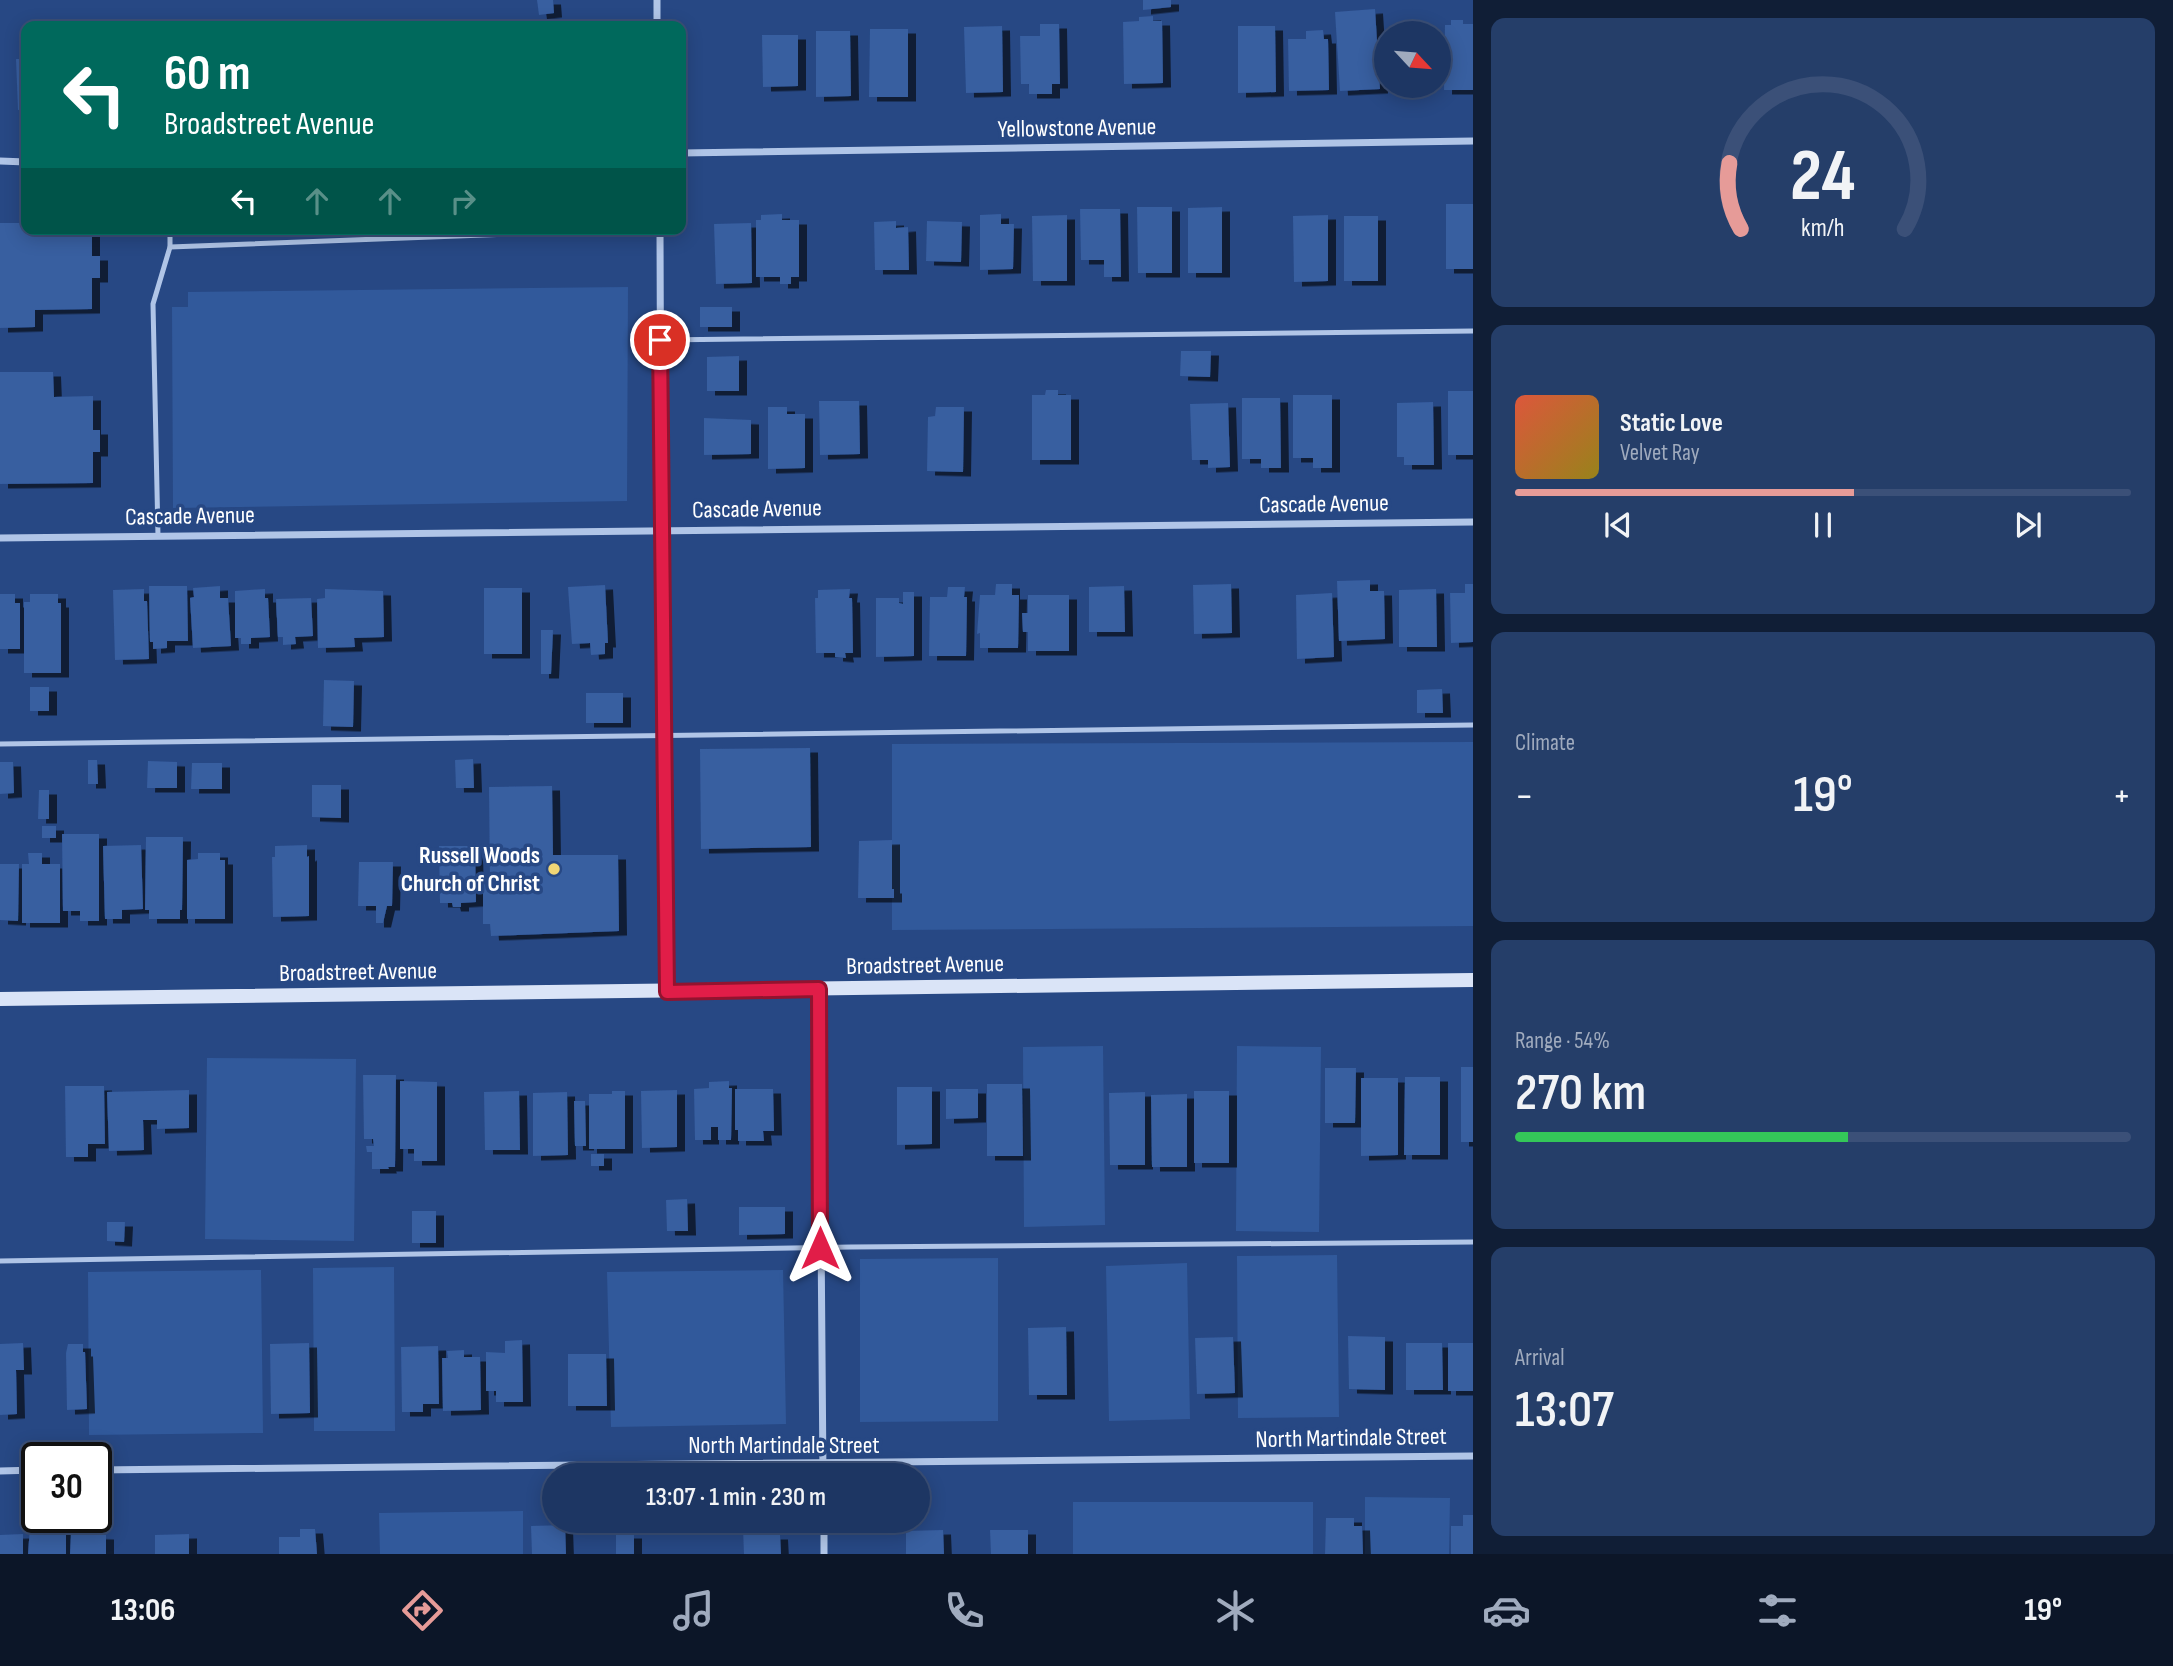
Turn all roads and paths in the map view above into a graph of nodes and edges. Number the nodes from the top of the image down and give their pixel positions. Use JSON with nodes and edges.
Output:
{"nodes":[{"id":1,"x":657,"y":0,"type":"edge"},
{"id":2,"x":657,"y":21,"type":"edge"},
{"id":3,"x":1473,"y":141,"type":"edge"},
{"id":4,"x":686,"y":153,"type":"edge"},
{"id":5,"x":0,"y":161,"type":"edge"},
{"id":6,"x":21,"y":162,"type":"edge"},
{"id":7,"x":170,"y":235,"type":"edge"},
{"id":8,"x":483,"y":235,"type":"edge"},
{"id":9,"x":660,"y":235,"type":"edge"},
{"id":10,"x":170,"y":247,"type":"junction"},
{"id":11,"x":1473,"y":331,"type":"edge"},
{"id":12,"x":660,"y":340,"type":"junction"},
{"id":13,"x":1473,"y":522,"type":"edge"},
{"id":14,"x":661,"y":529,"type":"junction"},
{"id":15,"x":158,"y":536,"type":"junction"},
{"id":16,"x":0,"y":538,"type":"edge"},
{"id":17,"x":1473,"y":725,"type":"edge"},
{"id":18,"x":664,"y":735,"type":"junction"},
{"id":19,"x":0,"y":744,"type":"edge"},
{"id":20,"x":1473,"y":980,"type":"edge"},
{"id":21,"x":819,"y":989,"type":"junction"},
{"id":22,"x":667,"y":992,"type":"junction"},
{"id":23,"x":0,"y":999,"type":"edge"},
{"id":24,"x":1473,"y":1242,"type":"edge"},
{"id":25,"x":820,"y":1248,"type":"junction"},
{"id":26,"x":0,"y":1261,"type":"edge"},
{"id":27,"x":1473,"y":1456,"type":"edge"},
{"id":28,"x":823,"y":1463,"type":"edge"},
{"id":29,"x":904,"y":1463,"type":"edge"},
{"id":30,"x":542,"y":1466,"type":"edge"},
{"id":31,"x":21,"y":1470,"type":"edge"},
{"id":32,"x":112,"y":1470,"type":"edge"},
{"id":33,"x":0,"y":1471,"type":"edge"},
{"id":34,"x":824,"y":1533,"type":"edge"},
{"id":35,"x":824,"y":1554,"type":"edge"}],
"edges":[{"from":1,"to":2,"type":"street"},
{"from":3,"to":4,"type":"street","name":"Yellowstone Avenue"},
{"from":5,"to":6,"type":"street"},
{"from":7,"to":10,"type":"lane"},
{"from":8,"to":10,"type":"lane"},
{"from":9,"to":12,"type":"street"},
{"from":10,"to":15,"type":"lane"},
{"from":11,"to":12,"type":"lane"},
{"from":12,"to":14,"type":"street"},
{"from":13,"to":14,"type":"street","name":"Cascade Avenue"},
{"from":14,"to":15,"type":"street","name":"Cascade Avenue"},
{"from":14,"to":18,"type":"street"},
{"from":15,"to":16,"type":"street","name":"Cascade Avenue"},
{"from":17,"to":18,"type":"lane"},
{"from":18,"to":19,"type":"lane"},
{"from":18,"to":22,"type":"street"},
{"from":20,"to":21,"type":"street","name":"Broadstreet Avenue"},
{"from":21,"to":22,"type":"street","name":"Broadstreet Avenue"},
{"from":21,"to":25,"type":"street"},
{"from":22,"to":23,"type":"street","name":"Broadstreet Avenue"},
{"from":24,"to":25,"type":"lane"},
{"from":25,"to":26,"type":"lane"},
{"from":25,"to":28,"type":"street"},
{"from":27,"to":29,"type":"street","name":"North Martindale Street"},
{"from":30,"to":32,"type":"street","name":"North Martindale Street"},
{"from":31,"to":33,"type":"street"},
{"from":34,"to":35,"type":"street"}]}
